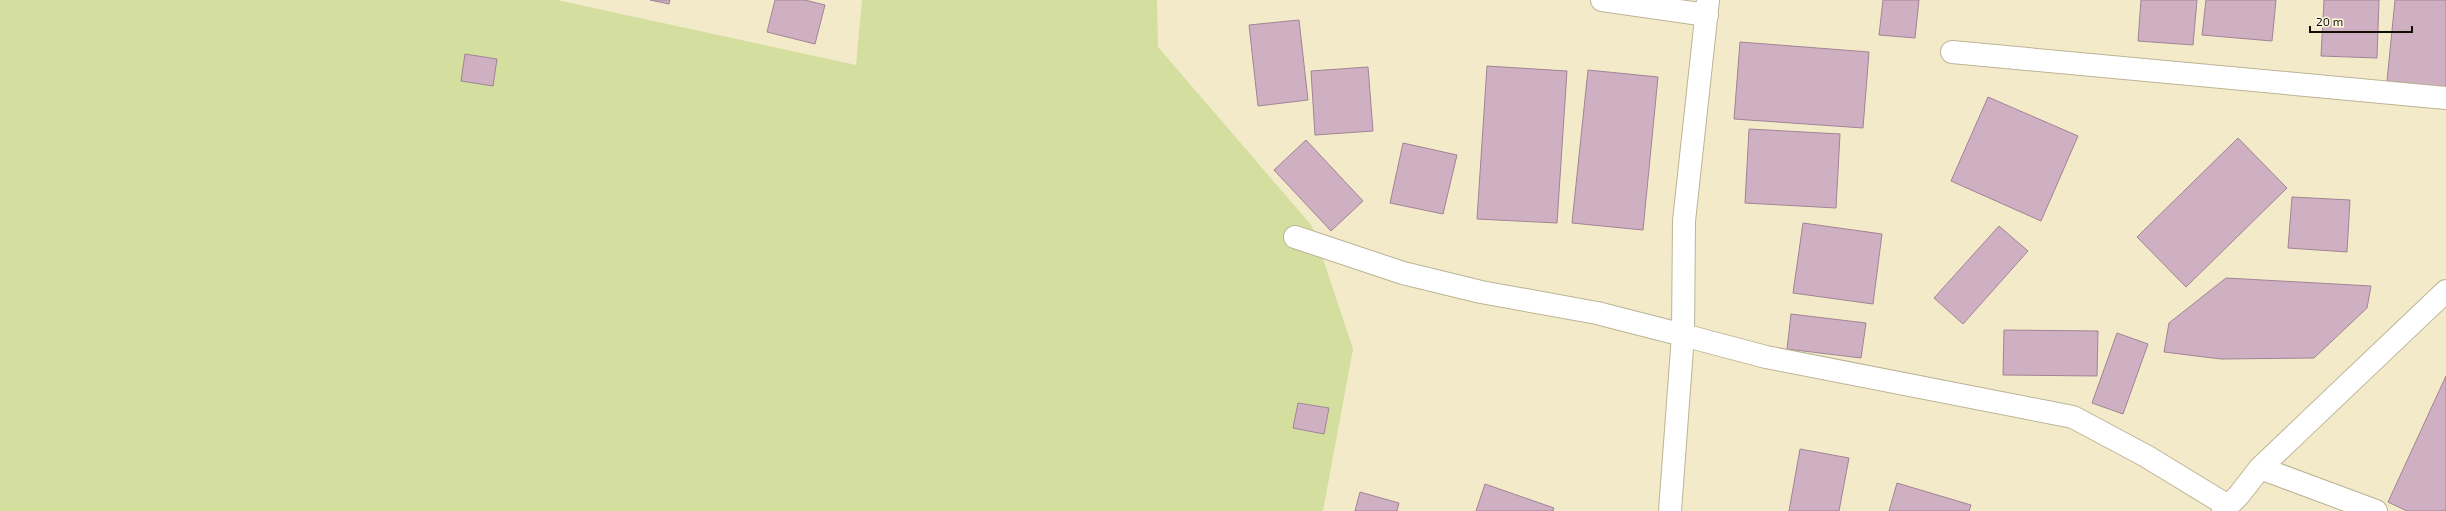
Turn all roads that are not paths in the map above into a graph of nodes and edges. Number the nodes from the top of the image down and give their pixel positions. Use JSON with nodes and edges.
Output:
{"nodes":[{"id":1,"x":1602,"y":0,"type":"edge"},
{"id":2,"x":1707,"y":8,"type":"edge"},
{"id":3,"x":1952,"y":52,"type":"dead end"},
{"id":4,"x":2446,"y":98,"type":"edge"},
{"id":5,"x":1295,"y":237,"type":"dead end"},
{"id":6,"x":2446,"y":291,"type":"edge"},
{"id":7,"x":1683,"y":335,"type":"junction"},
{"id":8,"x":2260,"y":468,"type":"junction"},
{"id":9,"x":2234,"y":506,"type":"edge"},
{"id":10,"x":1670,"y":511,"type":"edge"},
{"id":11,"x":2376,"y":511,"type":"edge"}],
"edges":[{"from":1,"to":2,"type":"street"},
{"from":2,"to":7,"type":"street"},
{"from":3,"to":4,"type":"street"},
{"from":5,"to":7,"type":"street"},
{"from":6,"to":8,"type":"street"},
{"from":7,"to":9,"type":"street"},
{"from":7,"to":10,"type":"street"},
{"from":8,"to":9,"type":"street"},
{"from":8,"to":11,"type":"street"}]}
